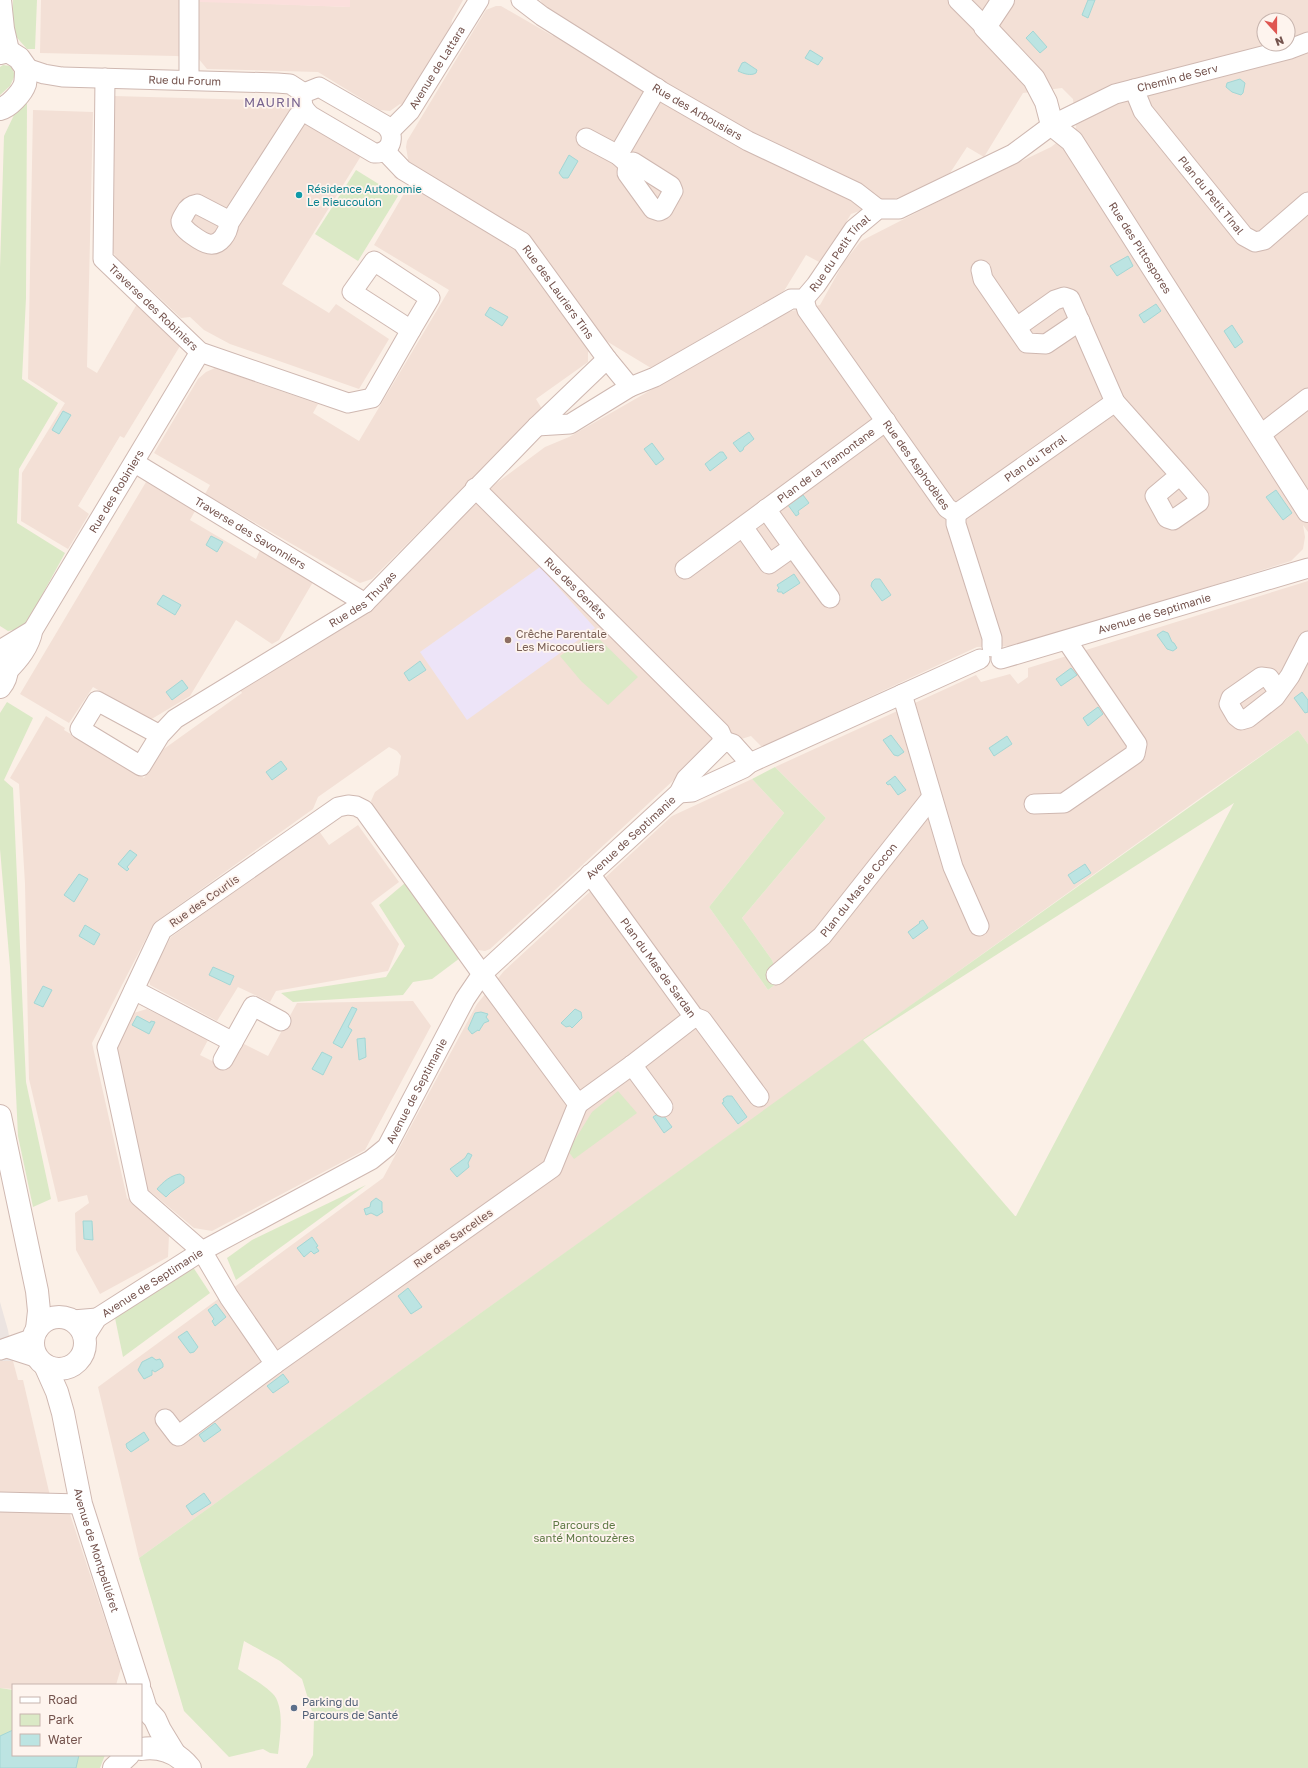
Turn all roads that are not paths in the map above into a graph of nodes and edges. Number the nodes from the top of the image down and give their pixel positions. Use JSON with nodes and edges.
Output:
{"nodes":[{"id":1,"x":0,"y":0,"type":"edge"},
{"id":2,"x":189,"y":0,"type":"edge"},
{"id":3,"x":479,"y":0,"type":"edge"},
{"id":4,"x":958,"y":0,"type":"edge"},
{"id":5,"x":1003,"y":0,"type":"edge"},
{"id":6,"x":523,"y":1,"type":"edge"},
{"id":7,"x":985,"y":26,"type":"junction"},
{"id":8,"x":1308,"y":42,"type":"edge"},
{"id":9,"x":4,"y":52,"type":"edge"},
{"id":10,"x":26,"y":76,"type":"junction"},
{"id":11,"x":105,"y":78,"type":"junction"},
{"id":12,"x":189,"y":80,"type":"junction"},
{"id":13,"x":657,"y":88,"type":"junction"},
{"id":14,"x":1134,"y":89,"type":"junction"},
{"id":15,"x":305,"y":102,"type":"junction"},
{"id":16,"x":1,"y":111,"type":"edge"},
{"id":17,"x":1052,"y":125,"type":"junction"},
{"id":18,"x":391,"y":130,"type":"junction"},
{"id":19,"x":586,"y":138,"type":"dead end"},
{"id":20,"x":385,"y":150,"type":"junction"},
{"id":21,"x":1308,"y":202,"type":"edge"},
{"id":22,"x":878,"y":209,"type":"junction"},
{"id":23,"x":229,"y":223,"type":"dead end"},
{"id":24,"x":981,"y":270,"type":"dead end"},
{"id":25,"x":804,"y":299,"type":"junction"},
{"id":26,"x":1080,"y":321,"type":"junction"},
{"id":27,"x":1017,"y":327,"type":"junction"},
{"id":28,"x":411,"y":330,"type":"dead end"},
{"id":29,"x":200,"y":352,"type":"junction"},
{"id":30,"x":607,"y":359,"type":"junction"},
{"id":31,"x":630,"y":387,"type":"junction"},
{"id":32,"x":1308,"y":398,"type":"edge"},
{"id":33,"x":1115,"y":402,"type":"junction"},
{"id":34,"x":886,"y":421,"type":"junction"},
{"id":35,"x":537,"y":426,"type":"junction"},
{"id":36,"x":1260,"y":435,"type":"junction"},
{"id":37,"x":135,"y":463,"type":"junction"},
{"id":38,"x":1180,"y":475,"type":"dead end"},
{"id":39,"x":475,"y":488,"type":"junction"},
{"id":40,"x":766,"y":510,"type":"junction"},
{"id":41,"x":1308,"y":511,"type":"edge"},
{"id":42,"x":956,"y":514,"type":"junction"},
{"id":43,"x":743,"y":527,"type":"junction"},
{"id":44,"x":793,"y":547,"type":"junction"},
{"id":45,"x":1308,"y":568,"type":"edge"},
{"id":46,"x":685,"y":569,"type":"dead end"},
{"id":47,"x":830,"y":598,"type":"dead end"},
{"id":48,"x":366,"y":602,"type":"junction"},
{"id":49,"x":1067,"y":641,"type":"junction"},
{"id":50,"x":1308,"y":641,"type":"edge"},
{"id":51,"x":991,"y":655,"type":"junction"},
{"id":52,"x":2,"y":665,"type":"edge"},
{"id":53,"x":1278,"y":691,"type":"dead end"},
{"id":54,"x":902,"y":694,"type":"junction"},
{"id":55,"x":160,"y":735,"type":"dead end"},
{"id":56,"x":724,"y":741,"type":"junction"},
{"id":57,"x":750,"y":763,"type":"junction"},
{"id":58,"x":679,"y":793,"type":"junction"},
{"id":59,"x":932,"y":797,"type":"junction"},
{"id":60,"x":1034,"y":804,"type":"dead end"},
{"id":61,"x":590,"y":874,"type":"junction"},
{"id":62,"x":979,"y":926,"type":"dead end"},
{"id":63,"x":482,"y":974,"type":"junction"},
{"id":64,"x":776,"y":975,"type":"dead end"},
{"id":65,"x":134,"y":990,"type":"junction"},
{"id":66,"x":694,"y":1017,"type":"junction"},
{"id":67,"x":281,"y":1021,"type":"dead end"},
{"id":68,"x":233,"y":1042,"type":"junction"},
{"id":69,"x":224,"y":1060,"type":"dead end"},
{"id":70,"x":632,"y":1065,"type":"junction"},
{"id":71,"x":758,"y":1097,"type":"dead end"},
{"id":72,"x":578,"y":1104,"type":"junction"},
{"id":73,"x":664,"y":1107,"type":"dead end"},
{"id":74,"x":0,"y":1116,"type":"edge"},
{"id":75,"x":202,"y":1251,"type":"junction"},
{"id":76,"x":37,"y":1291,"type":"junction"},
{"id":77,"x":74,"y":1325,"type":"junction"},
{"id":78,"x":38,"y":1347,"type":"junction"},
{"id":79,"x":4,"y":1349,"type":"edge"},
{"id":80,"x":74,"y":1364,"type":"junction"},
{"id":81,"x":275,"y":1364,"type":"junction"},
{"id":82,"x":63,"y":1413,"type":"junction"},
{"id":83,"x":165,"y":1419,"type":"dead end"},
{"id":84,"x":0,"y":1502,"type":"edge"},
{"id":85,"x":82,"y":1504,"type":"junction"},
{"id":86,"x":139,"y":1684,"type":"edge"},
{"id":87,"x":143,"y":1706,"type":"edge"},
{"id":88,"x":142,"y":1751,"type":"edge"},
{"id":89,"x":174,"y":1754,"type":"junction"},
{"id":90,"x":190,"y":1768,"type":"edge"}],
"edges":[{"from":1,"to":9,"type":"street"},
{"from":2,"to":12,"type":"street"},
{"from":3,"to":18,"type":"street","name":"Avenue de Lattara"},
{"from":4,"to":7,"type":"street"},
{"from":5,"to":7,"type":"street"},
{"from":6,"to":13,"type":"street","name":"Rue des Arbousiers"},
{"from":7,"to":17,"type":"street"},
{"from":8,"to":14,"type":"street","name":"Chemin de Serv"},
{"from":9,"to":10,"type":"street"},
{"from":10,"to":11,"type":"street","name":"Rue du Forum"},
{"from":10,"to":16,"type":"street"},
{"from":11,"to":12,"type":"street","name":"Rue du Forum"},
{"from":11,"to":29,"type":"street","name":"Traverse des Robiniers"},
{"from":12,"to":15,"type":"street","name":"Rue du Forum"},
{"from":13,"to":19,"type":"street"},
{"from":13,"to":22,"type":"street","name":"Rue des Arbousiers"},
{"from":14,"to":17,"type":"street","name":"Chemin de Serv"},
{"from":14,"to":21,"type":"street","name":"Plan du Petit Tinal"},
{"from":15,"to":18,"type":"street"},
{"from":15,"to":20,"type":"street","name":"Rue du Forum"},
{"from":15,"to":23,"type":"street"},
{"from":17,"to":22,"type":"street","name":"Rue du Petit Tinal"},
{"from":17,"to":36,"type":"street","name":"Rue des Pittospores"},
{"from":18,"to":20,"type":"street"},
{"from":20,"to":30,"type":"street","name":"Rue des Lauriers Tins"},
{"from":22,"to":25,"type":"street","name":"Rue du Petit Tinal"},
{"from":24,"to":27,"type":"street"},
{"from":25,"to":31,"type":"street","name":"Rue du Petit Tinal"},
{"from":25,"to":34,"type":"street","name":"Rue des Asphodèles"},
{"from":26,"to":27,"type":"street"},
{"from":26,"to":27,"type":"street"},
{"from":26,"to":33,"type":"street"},
{"from":28,"to":29,"type":"street","name":"Traverse des Robiniers"},
{"from":29,"to":37,"type":"street","name":"Rue des Robiniers"},
{"from":30,"to":31,"type":"street"},
{"from":30,"to":35,"type":"street","name":"Rue des Thuyas"},
{"from":31,"to":35,"type":"street"},
{"from":32,"to":36,"type":"street"},
{"from":33,"to":38,"type":"street"},
{"from":33,"to":42,"type":"street","name":"Plan du Terral"},
{"from":34,"to":40,"type":"street","name":"Plan de la Tramontane"},
{"from":34,"to":42,"type":"street","name":"Rue des Asphodèles"},
{"from":35,"to":39,"type":"street","name":"Rue des Thuyas"},
{"from":36,"to":41,"type":"street","name":"Rue des Pittospores"},
{"from":37,"to":48,"type":"street","name":"Traverse des Savonniers"},
{"from":37,"to":52,"type":"street","name":"Rue des Robiniers"},
{"from":39,"to":48,"type":"street","name":"Rue des Thuyas"},
{"from":39,"to":56,"type":"street","name":"Rue des Genêts"},
{"from":40,"to":43,"type":"street","name":"Plan de la Tramontane"},
{"from":40,"to":44,"type":"street","name":"Plan de la Tramontane"},
{"from":42,"to":51,"type":"street","name":"Rue des Asphodèles"},
{"from":43,"to":44,"type":"street"},
{"from":43,"to":46,"type":"street","name":"Plan de la Tramontane"},
{"from":44,"to":47,"type":"street","name":"Plan de la Tramontane"},
{"from":45,"to":49,"type":"street","name":"Avenue de Septimanie"},
{"from":48,"to":55,"type":"street","name":"Rue des Thuyas"},
{"from":49,"to":51,"type":"street","name":"Avenue de Septimanie"},
{"from":49,"to":60,"type":"street"},
{"from":50,"to":53,"type":"street"},
{"from":51,"to":54,"type":"street","name":"Avenue de Septimanie"},
{"from":54,"to":57,"type":"street","name":"Avenue de Septimanie"},
{"from":54,"to":59,"type":"street"},
{"from":56,"to":57,"type":"street"},
{"from":56,"to":58,"type":"street","name":"Avenue de Septimanie"},
{"from":57,"to":58,"type":"street","name":"Avenue de Septimanie"},
{"from":58,"to":61,"type":"street","name":"Avenue de Septimanie"},
{"from":59,"to":62,"type":"street"},
{"from":59,"to":64,"type":"street","name":"Plan du Mas de Cocon"},
{"from":61,"to":63,"type":"street","name":"Avenue de Septimanie"},
{"from":61,"to":66,"type":"street","name":"Plan du Mas de Sardan"},
{"from":63,"to":65,"type":"street","name":"Rue des Courlis"},
{"from":63,"to":72,"type":"street"},
{"from":63,"to":75,"type":"street","name":"Avenue de Septimanie"},
{"from":65,"to":68,"type":"street"},
{"from":65,"to":75,"type":"street","name":"Rue des Courlis"},
{"from":66,"to":70,"type":"street"},
{"from":66,"to":71,"type":"street","name":"Plan du Mas de Sardan"},
{"from":67,"to":68,"type":"street"},
{"from":68,"to":69,"type":"street"},
{"from":70,"to":72,"type":"street"},
{"from":70,"to":73,"type":"street"},
{"from":72,"to":81,"type":"street","name":"Rue des Sarcelles"},
{"from":74,"to":76,"type":"street","name":"Avenue de Montpelliéret"},
{"from":75,"to":77,"type":"street","name":"Avenue de Septimanie"},
{"from":75,"to":81,"type":"street"},
{"from":76,"to":77,"type":"street","name":"Avenue de Montpelliéret"},
{"from":76,"to":78,"type":"street","name":"Avenue de Montpelliéret"},
{"from":77,"to":78,"type":"street"},
{"from":77,"to":80,"type":"street"},
{"from":78,"to":79,"type":"street"},
{"from":78,"to":80,"type":"street"},
{"from":78,"to":82,"type":"street","name":"Avenue de Montpelliéret"},
{"from":80,"to":82,"type":"street","name":"Avenue de Montpelliéret"},
{"from":81,"to":83,"type":"street","name":"Rue des Sarcelles"},
{"from":82,"to":85,"type":"street","name":"Avenue de Montpelliéret"},
{"from":84,"to":85,"type":"street"},
{"from":85,"to":86,"type":"street","name":"Avenue de Montpelliéret"},
{"from":87,"to":89,"type":"street"},
{"from":88,"to":89,"type":"street"},
{"from":89,"to":90,"type":"street"}]}
